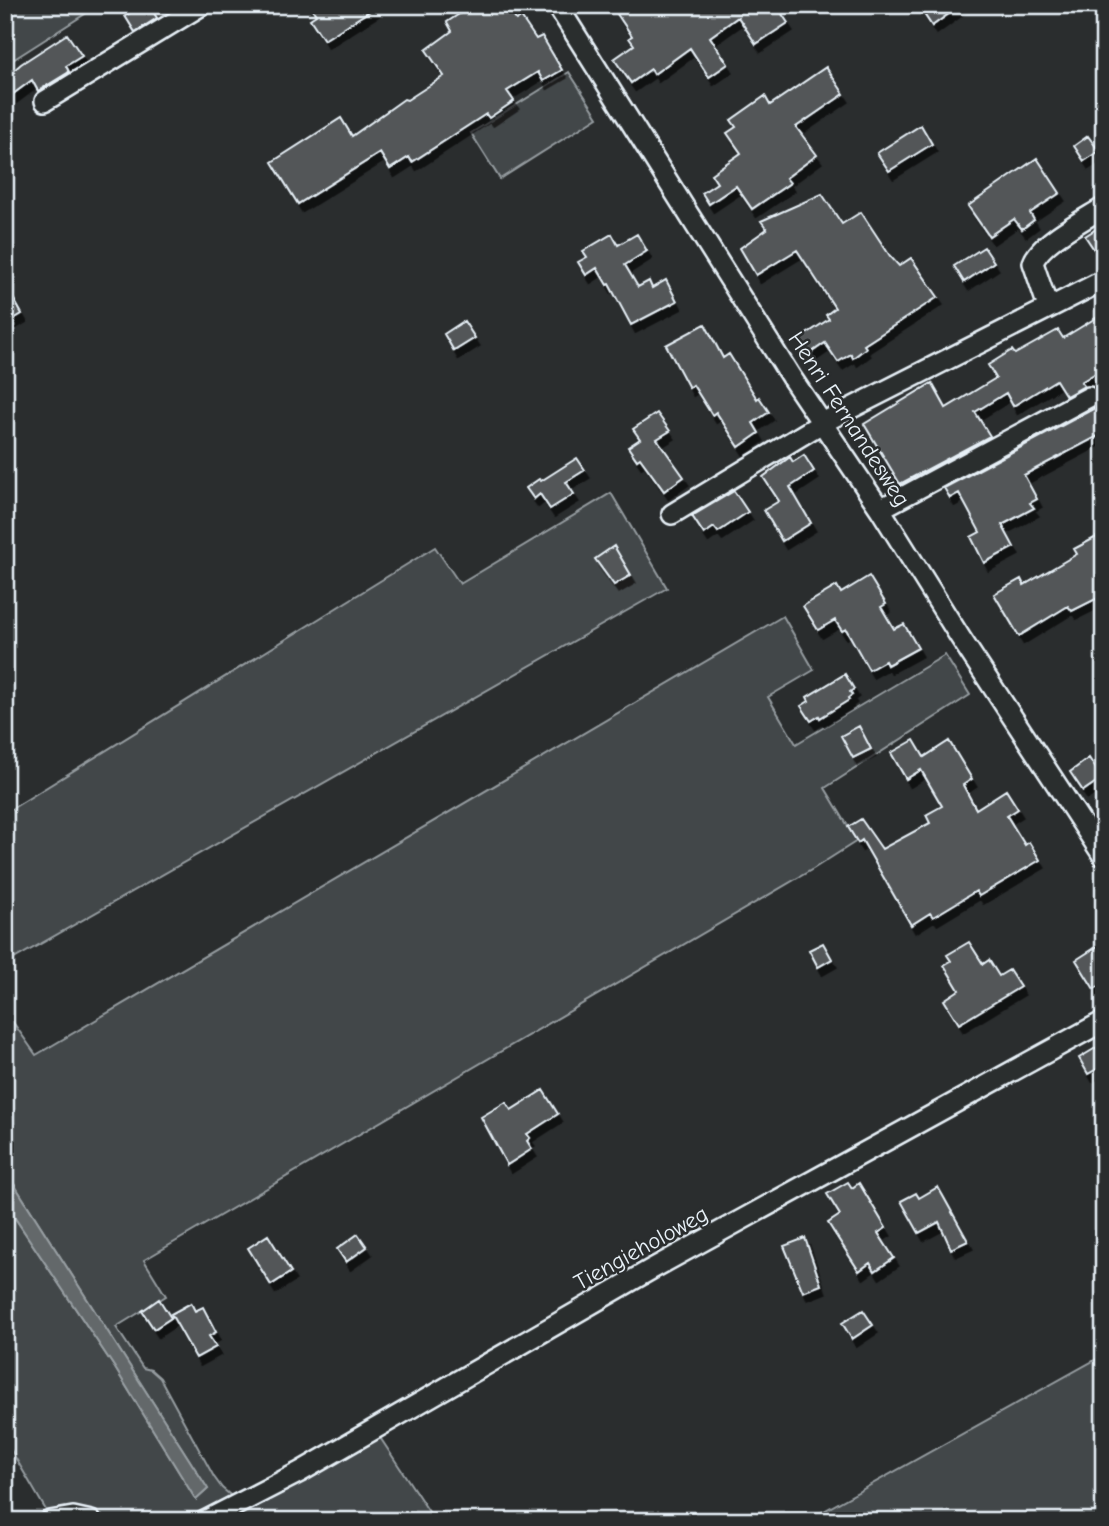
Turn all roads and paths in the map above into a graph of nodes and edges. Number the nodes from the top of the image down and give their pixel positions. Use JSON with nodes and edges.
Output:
{"nodes":[{"id":1,"x":202,"y":5,"type":"edge"},
{"id":2,"x":562,"y":7,"type":"edge"},
{"id":3,"x":45,"y":101,"type":"dead end"},
{"id":4,"x":1104,"y":208,"type":"edge"},
{"id":5,"x":1104,"y":280,"type":"edge"},
{"id":6,"x":1048,"y":307,"type":"junction"},
{"id":7,"x":1089,"y":397,"type":"dead end"},
{"id":8,"x":822,"y":423,"type":"junction"},
{"id":9,"x":880,"y":509,"type":"junction"},
{"id":10,"x":672,"y":514,"type":"dead end"},
{"id":11,"x":1104,"y":857,"type":"edge"},
{"id":12,"x":1104,"y":1021,"type":"edge"},
{"id":13,"x":50,"y":1521,"type":"edge"},
{"id":14,"x":91,"y":1521,"type":"edge"},
{"id":15,"x":205,"y":1521,"type":"edge"}],
"edges":[{"from":1,"to":3,"type":"street"},
{"from":2,"to":8,"type":"street","name":"Henri Fernandesweg"},
{"from":4,"to":6,"type":"street"},
{"from":5,"to":6,"type":"street"},
{"from":6,"to":8,"type":"street"},
{"from":7,"to":9,"type":"street"},
{"from":8,"to":9,"type":"street","name":"Henri Fernandesweg"},
{"from":8,"to":10,"type":"street"},
{"from":9,"to":11,"type":"street","name":"Henri Fernandesweg"},
{"from":12,"to":15,"type":"street","name":"Tiengieholoweg"},
{"from":13,"to":14,"type":"street"}]}
